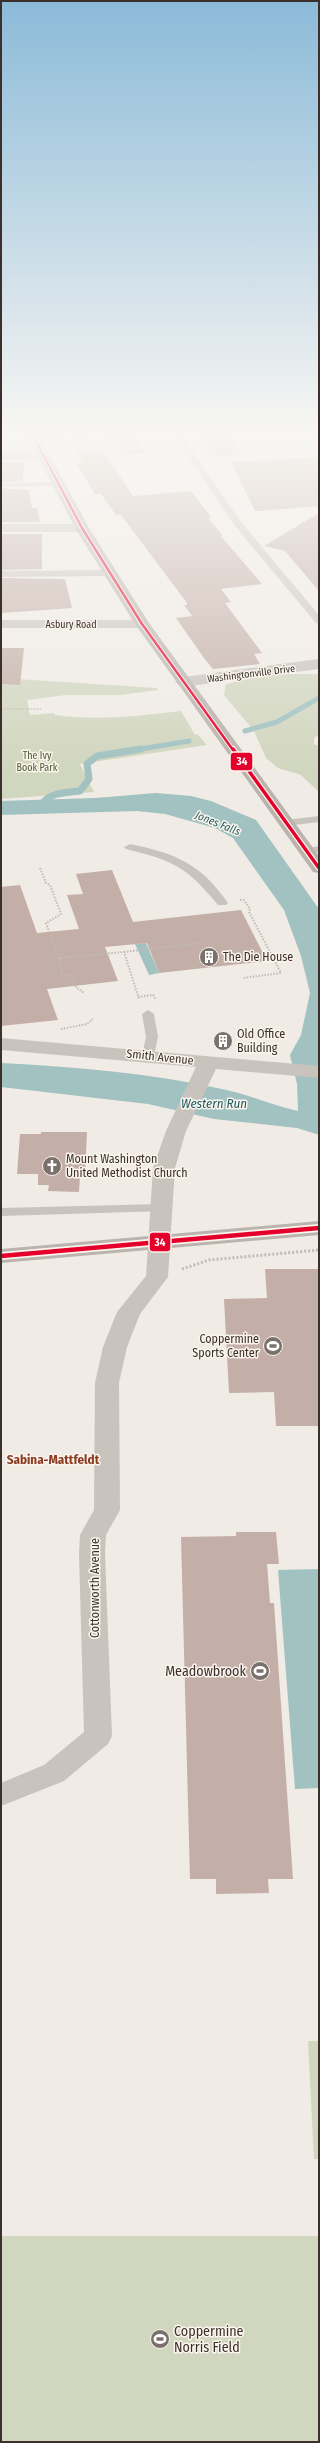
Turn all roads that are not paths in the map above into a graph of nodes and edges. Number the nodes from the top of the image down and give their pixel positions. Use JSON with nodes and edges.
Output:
{"nodes":[{"id":1,"x":92,"y":544,"type":"edge"},
{"id":2,"x":255,"y":544,"type":"edge"},
{"id":3,"x":110,"y":573,"type":"junction"},
{"id":4,"x":1,"y":574,"type":"edge"},
{"id":5,"x":319,"y":621,"type":"edge"},
{"id":6,"x":1,"y":624,"type":"edge"},
{"id":7,"x":142,"y":624,"type":"junction"},
{"id":8,"x":319,"y":664,"type":"edge"},
{"id":9,"x":183,"y":682,"type":"junction"},
{"id":10,"x":319,"y":819,"type":"edge"},
{"id":11,"x":286,"y":823,"type":"junction"},
{"id":12,"x":130,"y":848,"type":"dead end"},
{"id":13,"x":313,"y":850,"type":"edge"},
{"id":14,"x":319,"y":868,"type":"edge"},
{"id":15,"x":222,"y":903,"type":"road end"},
{"id":16,"x":148,"y":1014,"type":"dead end"},
{"id":17,"x":1,"y":1044,"type":"edge"},
{"id":18,"x":148,"y":1055,"type":"junction"},
{"id":19,"x":209,"y":1062,"type":"junction"},
{"id":20,"x":319,"y":1072,"type":"edge"},
{"id":21,"x":161,"y":1208,"type":"junction"},
{"id":22,"x":1,"y":1212,"type":"edge"},
{"id":23,"x":319,"y":1228,"type":"edge"},
{"id":24,"x":1,"y":1256,"type":"edge"},
{"id":25,"x":1,"y":1795,"type":"edge"}],
"edges":[{"from":1,"to":3,"type":"main road"},
{"from":2,"to":5,"type":"lane"},
{"from":3,"to":4,"type":"lane"},
{"from":3,"to":7,"type":"main road"},
{"from":6,"to":7,"type":"street","name":"Asbury Road"},
{"from":7,"to":9,"type":"main road"},
{"from":8,"to":9,"type":"street","name":"Washingtonville Drive"},
{"from":9,"to":11,"type":"main road"},
{"from":10,"to":11,"type":"lane"},
{"from":11,"to":13,"type":"main road"},
{"from":12,"to":15,"type":"lane"},
{"from":13,"to":14,"type":"main road"},
{"from":16,"to":18,"type":"lane"},
{"from":17,"to":18,"type":"street","name":"Smith Avenue"},
{"from":18,"to":19,"type":"street","name":"Smith Avenue"},
{"from":19,"to":20,"type":"street","name":"Smith Avenue"},
{"from":19,"to":21,"type":"street"},
{"from":21,"to":22,"type":"lane"},
{"from":21,"to":25,"type":"street","name":"Cottonworth Avenue"},
{"from":23,"to":24,"type":"main road"}]}
